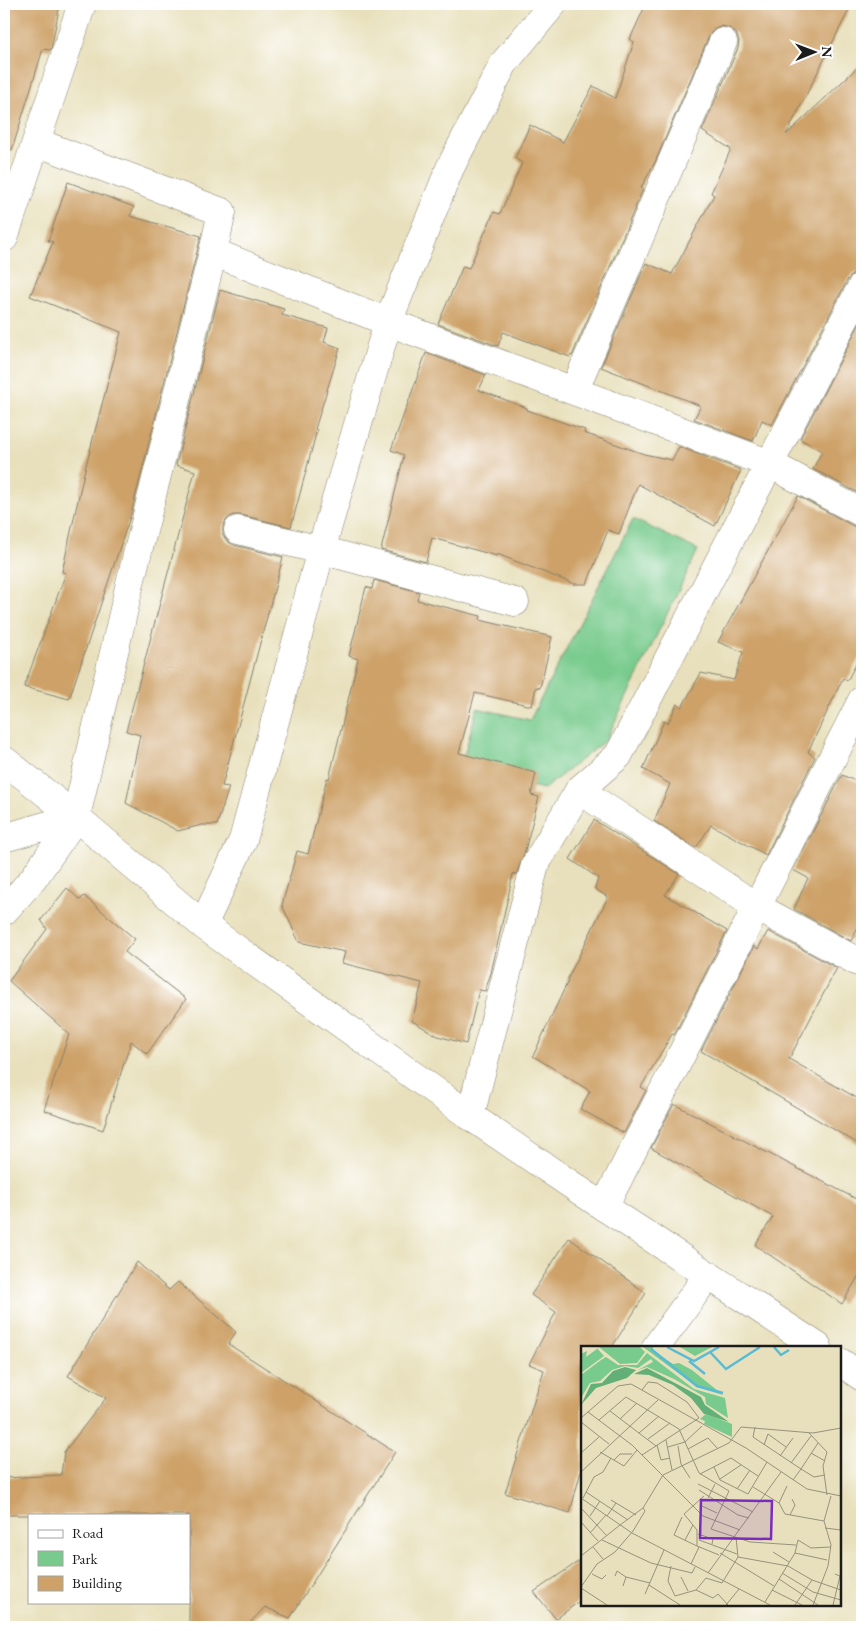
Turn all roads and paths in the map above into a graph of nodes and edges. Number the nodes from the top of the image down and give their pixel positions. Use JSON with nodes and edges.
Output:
{"nodes":[{"id":1,"x":82,"y":4,"type":"edge"},
{"id":2,"x":553,"y":4,"type":"edge"},
{"id":3,"x":723,"y":42,"type":"dead end"},
{"id":4,"x":36,"y":142,"type":"junction"},
{"id":5,"x":4,"y":238,"type":"edge"},
{"id":6,"x":213,"y":252,"type":"junction"},
{"id":7,"x":862,"y":286,"type":"edge"},
{"id":8,"x":388,"y":322,"type":"junction"},
{"id":9,"x":574,"y":391,"type":"junction"},
{"id":10,"x":770,"y":464,"type":"junction"},
{"id":11,"x":862,"y":513,"type":"edge"},
{"id":12,"x":238,"y":530,"type":"dead end"},
{"id":13,"x":321,"y":550,"type":"junction"},
{"id":14,"x":515,"y":602,"type":"dead end"},
{"id":15,"x":862,"y":700,"type":"edge"},
{"id":16,"x":4,"y":760,"type":"edge"},
{"id":17,"x":579,"y":790,"type":"junction"},
{"id":18,"x":76,"y":817,"type":"junction"},
{"id":19,"x":4,"y":838,"type":"edge"},
{"id":20,"x":757,"y":907,"type":"junction"},
{"id":21,"x":4,"y":910,"type":"edge"},
{"id":22,"x":203,"y":925,"type":"junction"},
{"id":23,"x":858,"y":962,"type":"dead end"},
{"id":24,"x":470,"y":1116,"type":"junction"},
{"id":25,"x":604,"y":1207,"type":"junction"},
{"id":26,"x":708,"y":1275,"type":"junction"},
{"id":27,"x":657,"y":1346,"type":"edge"},
{"id":28,"x":816,"y":1346,"type":"edge"},
{"id":29,"x":841,"y":1363,"type":"edge"},
{"id":30,"x":862,"y":1377,"type":"edge"}],
"edges":[{"from":1,"to":4,"type":"street"},
{"from":2,"to":8,"type":"street"},
{"from":3,"to":9,"type":"street"},
{"from":4,"to":5,"type":"street"},
{"from":4,"to":6,"type":"street"},
{"from":6,"to":8,"type":"street"},
{"from":6,"to":18,"type":"street"},
{"from":7,"to":10,"type":"street"},
{"from":8,"to":9,"type":"street"},
{"from":8,"to":13,"type":"street"},
{"from":9,"to":10,"type":"street"},
{"from":10,"to":11,"type":"street"},
{"from":10,"to":17,"type":"street"},
{"from":12,"to":13,"type":"street"},
{"from":13,"to":14,"type":"street"},
{"from":13,"to":22,"type":"street"},
{"from":15,"to":20,"type":"street"},
{"from":16,"to":18,"type":"street"},
{"from":17,"to":20,"type":"street"},
{"from":17,"to":24,"type":"street"},
{"from":18,"to":19,"type":"street"},
{"from":18,"to":21,"type":"street"},
{"from":18,"to":22,"type":"street"},
{"from":20,"to":23,"type":"street"},
{"from":20,"to":25,"type":"street"},
{"from":22,"to":24,"type":"street"},
{"from":24,"to":25,"type":"street"},
{"from":25,"to":26,"type":"street"},
{"from":26,"to":27,"type":"street"},
{"from":26,"to":28,"type":"street"},
{"from":29,"to":30,"type":"street"}]}
